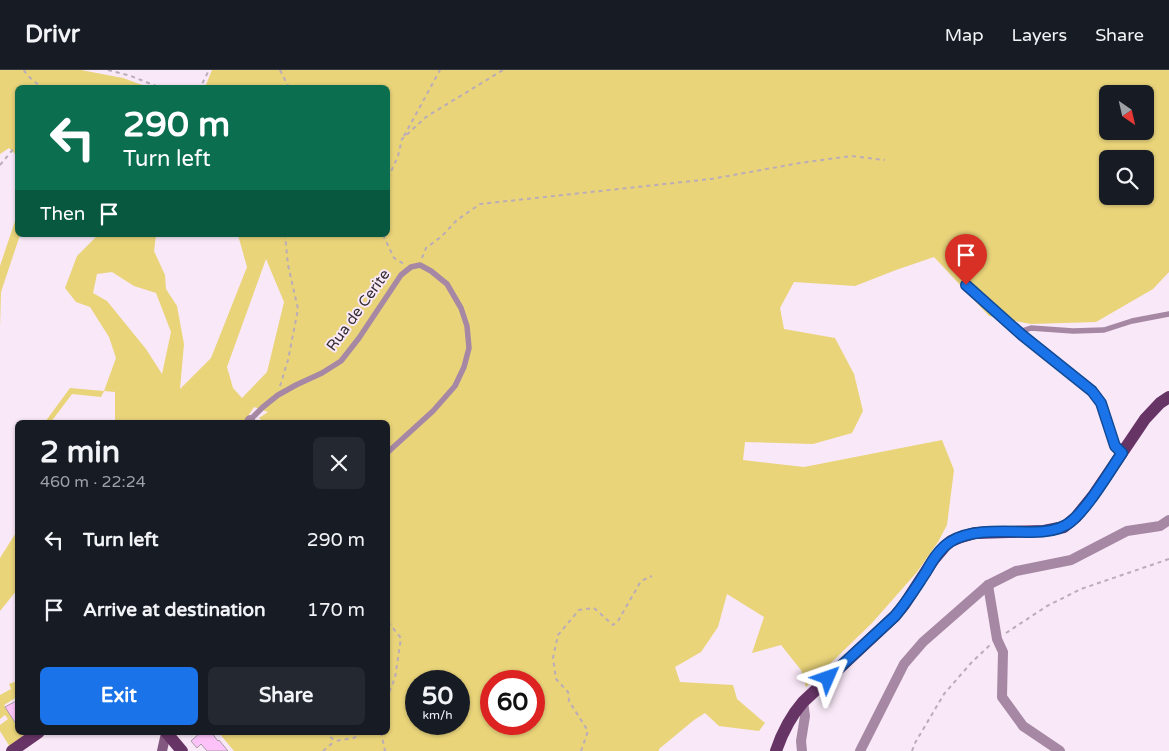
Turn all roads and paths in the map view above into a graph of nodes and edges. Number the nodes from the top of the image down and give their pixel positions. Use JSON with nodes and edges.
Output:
{"nodes":[{"id":1,"x":24,"y":70,"type":"edge"},
{"id":2,"x":108,"y":70,"type":"edge"},
{"id":3,"x":209,"y":70,"type":"edge"},
{"id":4,"x":280,"y":70,"type":"edge"},
{"id":5,"x":440,"y":70,"type":"edge"},
{"id":6,"x":504,"y":70,"type":"edge"},
{"id":7,"x":39,"y":85,"type":"edge"},
{"id":8,"x":154,"y":85,"type":"edge"},
{"id":9,"x":200,"y":85,"type":"edge"},
{"id":10,"x":288,"y":85,"type":"edge"},
{"id":11,"x":402,"y":139,"type":"junction"},
{"id":12,"x":15,"y":147,"type":"edge"},
{"id":13,"x":885,"y":160,"type":"dead end"},
{"id":14,"x":0,"y":165,"type":"edge"},
{"id":15,"x":390,"y":174,"type":"edge"},
{"id":16,"x":285,"y":237,"type":"edge"},
{"id":17,"x":383,"y":237,"type":"edge"},
{"id":18,"x":420,"y":265,"type":"junction"},
{"id":19,"x":411,"y":267,"type":"junction"},
{"id":20,"x":966,"y":285,"type":"dead end"},
{"id":21,"x":1169,"y":314,"type":"edge"},
{"id":22,"x":1019,"y":332,"type":"junction"},
{"id":23,"x":278,"y":395,"type":"junction"},
{"id":24,"x":1169,"y":397,"type":"edge"},
{"id":25,"x":251,"y":420,"type":"edge"},
{"id":26,"x":390,"y":450,"type":"edge"},
{"id":27,"x":1122,"y":453,"type":"junction"},
{"id":28,"x":1169,"y":520,"type":"edge"},
{"id":29,"x":1169,"y":559,"type":"edge"},
{"id":30,"x":652,"y":576,"type":"dead end"},
{"id":31,"x":988,"y":585,"type":"junction"},
{"id":32,"x":390,"y":624,"type":"edge"},
{"id":33,"x":997,"y":639,"type":"junction"},
{"id":34,"x":390,"y":690,"type":"edge"},
{"id":35,"x":802,"y":702,"type":"junction"},
{"id":36,"x":35,"y":735,"type":"edge"},
{"id":37,"x":166,"y":735,"type":"edge"},
{"id":38,"x":168,"y":735,"type":"edge"},
{"id":39,"x":328,"y":735,"type":"edge"},
{"id":40,"x":358,"y":735,"type":"edge"},
{"id":41,"x":382,"y":735,"type":"edge"},
{"id":42,"x":335,"y":741,"type":"junction"},
{"id":43,"x":12,"y":751,"type":"edge"},
{"id":44,"x":162,"y":751,"type":"edge"},
{"id":45,"x":182,"y":751,"type":"edge"},
{"id":46,"x":323,"y":751,"type":"edge"},
{"id":47,"x":385,"y":751,"type":"edge"},
{"id":48,"x":581,"y":751,"type":"edge"},
{"id":49,"x":776,"y":751,"type":"edge"},
{"id":50,"x":802,"y":751,"type":"edge"},
{"id":51,"x":860,"y":751,"type":"edge"},
{"id":52,"x":912,"y":751,"type":"edge"},
{"id":53,"x":1060,"y":751,"type":"edge"}],
"edges":[{"from":1,"to":7,"type":"path"},
{"from":2,"to":8,"type":"path"},
{"from":3,"to":9,"type":"path"},
{"from":4,"to":10,"type":"path"},
{"from":5,"to":11,"type":"path"},
{"from":6,"to":11,"type":"path"},
{"from":11,"to":15,"type":"path"},
{"from":12,"to":14,"type":"path"},
{"from":13,"to":18,"type":"path"},
{"from":16,"to":23,"type":"path"},
{"from":17,"to":19,"type":"path"},
{"from":18,"to":19,"type":"lane","name":"Rua de Cerite"},
{"from":18,"to":26,"type":"lane"},
{"from":19,"to":23,"type":"lane","name":"Rua de Cerite"},
{"from":20,"to":22,"type":"street"},
{"from":21,"to":22,"type":"lane"},
{"from":22,"to":27,"type":"street"},
{"from":23,"to":25,"type":"lane","name":"Rua de Cerite"},
{"from":24,"to":27,"type":"main road"},
{"from":27,"to":35,"type":"main road"},
{"from":28,"to":31,"type":"street"},
{"from":29,"to":33,"type":"path"},
{"from":30,"to":48,"type":"path"},
{"from":31,"to":33,"type":"street"},
{"from":31,"to":51,"type":"street"},
{"from":32,"to":34,"type":"path"},
{"from":33,"to":52,"type":"path"},
{"from":33,"to":53,"type":"street"},
{"from":35,"to":49,"type":"main road"},
{"from":35,"to":50,"type":"street"},
{"from":36,"to":43,"type":"main road"},
{"from":37,"to":44,"type":"street"},
{"from":38,"to":45,"type":"main road"},
{"from":39,"to":42,"type":"path"},
{"from":40,"to":42,"type":"path"},
{"from":41,"to":47,"type":"path"},
{"from":42,"to":46,"type":"path"}]}
